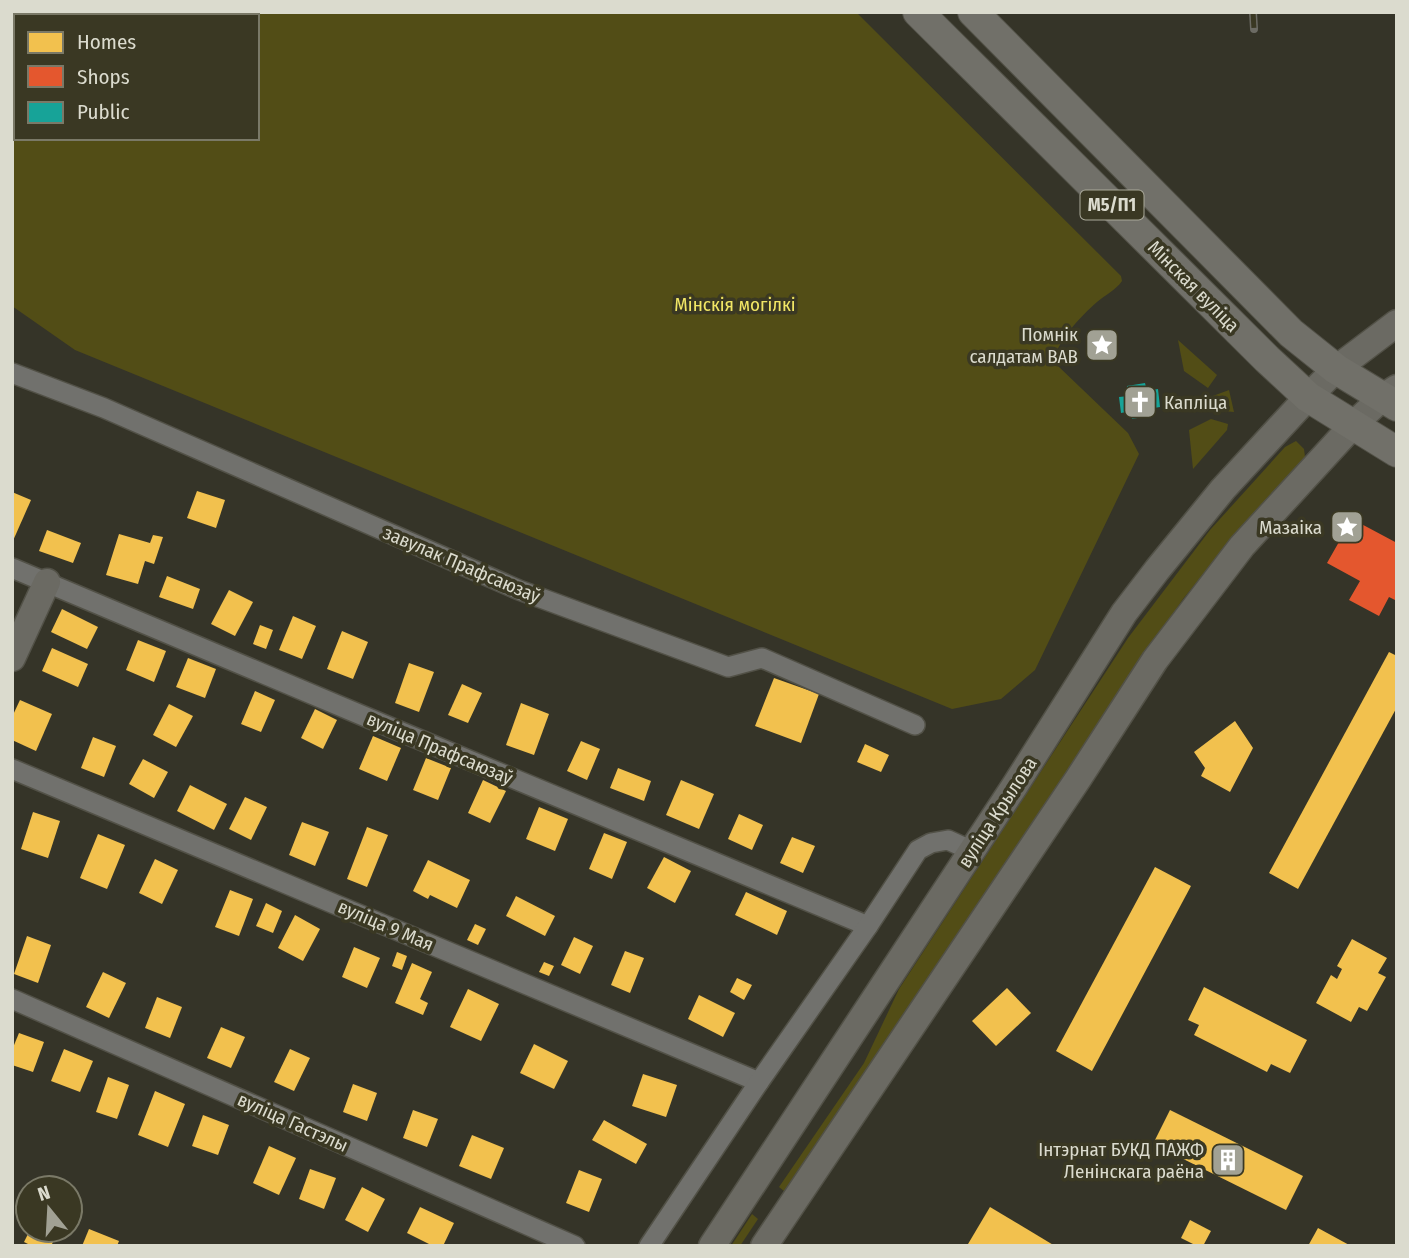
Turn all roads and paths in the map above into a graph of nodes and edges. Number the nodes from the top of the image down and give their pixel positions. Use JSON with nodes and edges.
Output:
{"nodes":[{"id":1,"x":918,"y":12,"type":"edge"},
{"id":2,"x":973,"y":12,"type":"edge"},
{"id":3,"x":1397,"y":323,"type":"edge"},
{"id":4,"x":1336,"y":369,"type":"junction"},
{"id":5,"x":12,"y":373,"type":"edge"},
{"id":6,"x":1308,"y":397,"type":"junction"},
{"id":7,"x":1392,"y":397,"type":"edge"},
{"id":8,"x":1354,"y":424,"type":"junction"},
{"id":9,"x":1397,"y":452,"type":"edge"},
{"id":10,"x":12,"y":568,"type":"edge"},
{"id":11,"x":47,"y":582,"type":"junction"},
{"id":12,"x":12,"y":658,"type":"edge"},
{"id":13,"x":915,"y":725,"type":"dead end"},
{"id":14,"x":12,"y":769,"type":"edge"},
{"id":15,"x":972,"y":851,"type":"junction"},
{"id":16,"x":868,"y":926,"type":"junction"},
{"id":17,"x":12,"y":999,"type":"edge"},
{"id":18,"x":759,"y":1082,"type":"junction"},
{"id":19,"x":750,"y":1189,"type":"junction"},
{"id":20,"x":786,"y":1213,"type":"junction"},
{"id":21,"x":575,"y":1246,"type":"edge"},
{"id":22,"x":649,"y":1246,"type":"edge"},
{"id":23,"x":712,"y":1246,"type":"edge"},
{"id":24,"x":764,"y":1246,"type":"edge"}],
"edges":[{"from":1,"to":6,"type":"main road","name":"Мінская вуліца","number":"М5/П1"},
{"from":2,"to":4,"type":"main road","name":"Мінская вуліца","number":"М5/П1"},
{"from":3,"to":4,"type":"main road","name":"вуліца Крылова"},
{"from":4,"to":6,"type":"main road","name":"вуліца Крылова"},
{"from":4,"to":7,"type":"main road","name":"Мінская вуліца","number":"М5/П1"},
{"from":5,"to":13,"type":"street","name":"завулак Прафсаюзаў"},
{"from":6,"to":8,"type":"main road","name":"Мінская вуліца","number":"М5/П1"},
{"from":6,"to":15,"type":"main road","name":"вуліца Крылова"},
{"from":7,"to":8,"type":"main road"},
{"from":8,"to":9,"type":"main road","name":"Мінская вуліца","number":"М5/П1"},
{"from":8,"to":20,"type":"main road"},
{"from":10,"to":11,"type":"street","name":"вуліца Прафсаюзаў"},
{"from":11,"to":12,"type":"main road"},
{"from":11,"to":16,"type":"street","name":"вуліца Прафсаюзаў"},
{"from":14,"to":18,"type":"street","name":"вуліца 9 Мая"},
{"from":15,"to":16,"type":"street"},
{"from":15,"to":19,"type":"main road","name":"вуліца Крылова"},
{"from":16,"to":18,"type":"street"},
{"from":17,"to":21,"type":"street","name":"вуліца Гастэлы"},
{"from":18,"to":22,"type":"street"},
{"from":19,"to":20,"type":"main road"},
{"from":19,"to":23,"type":"main road","name":"вуліца Крылова"},
{"from":20,"to":24,"type":"main road"}]}
